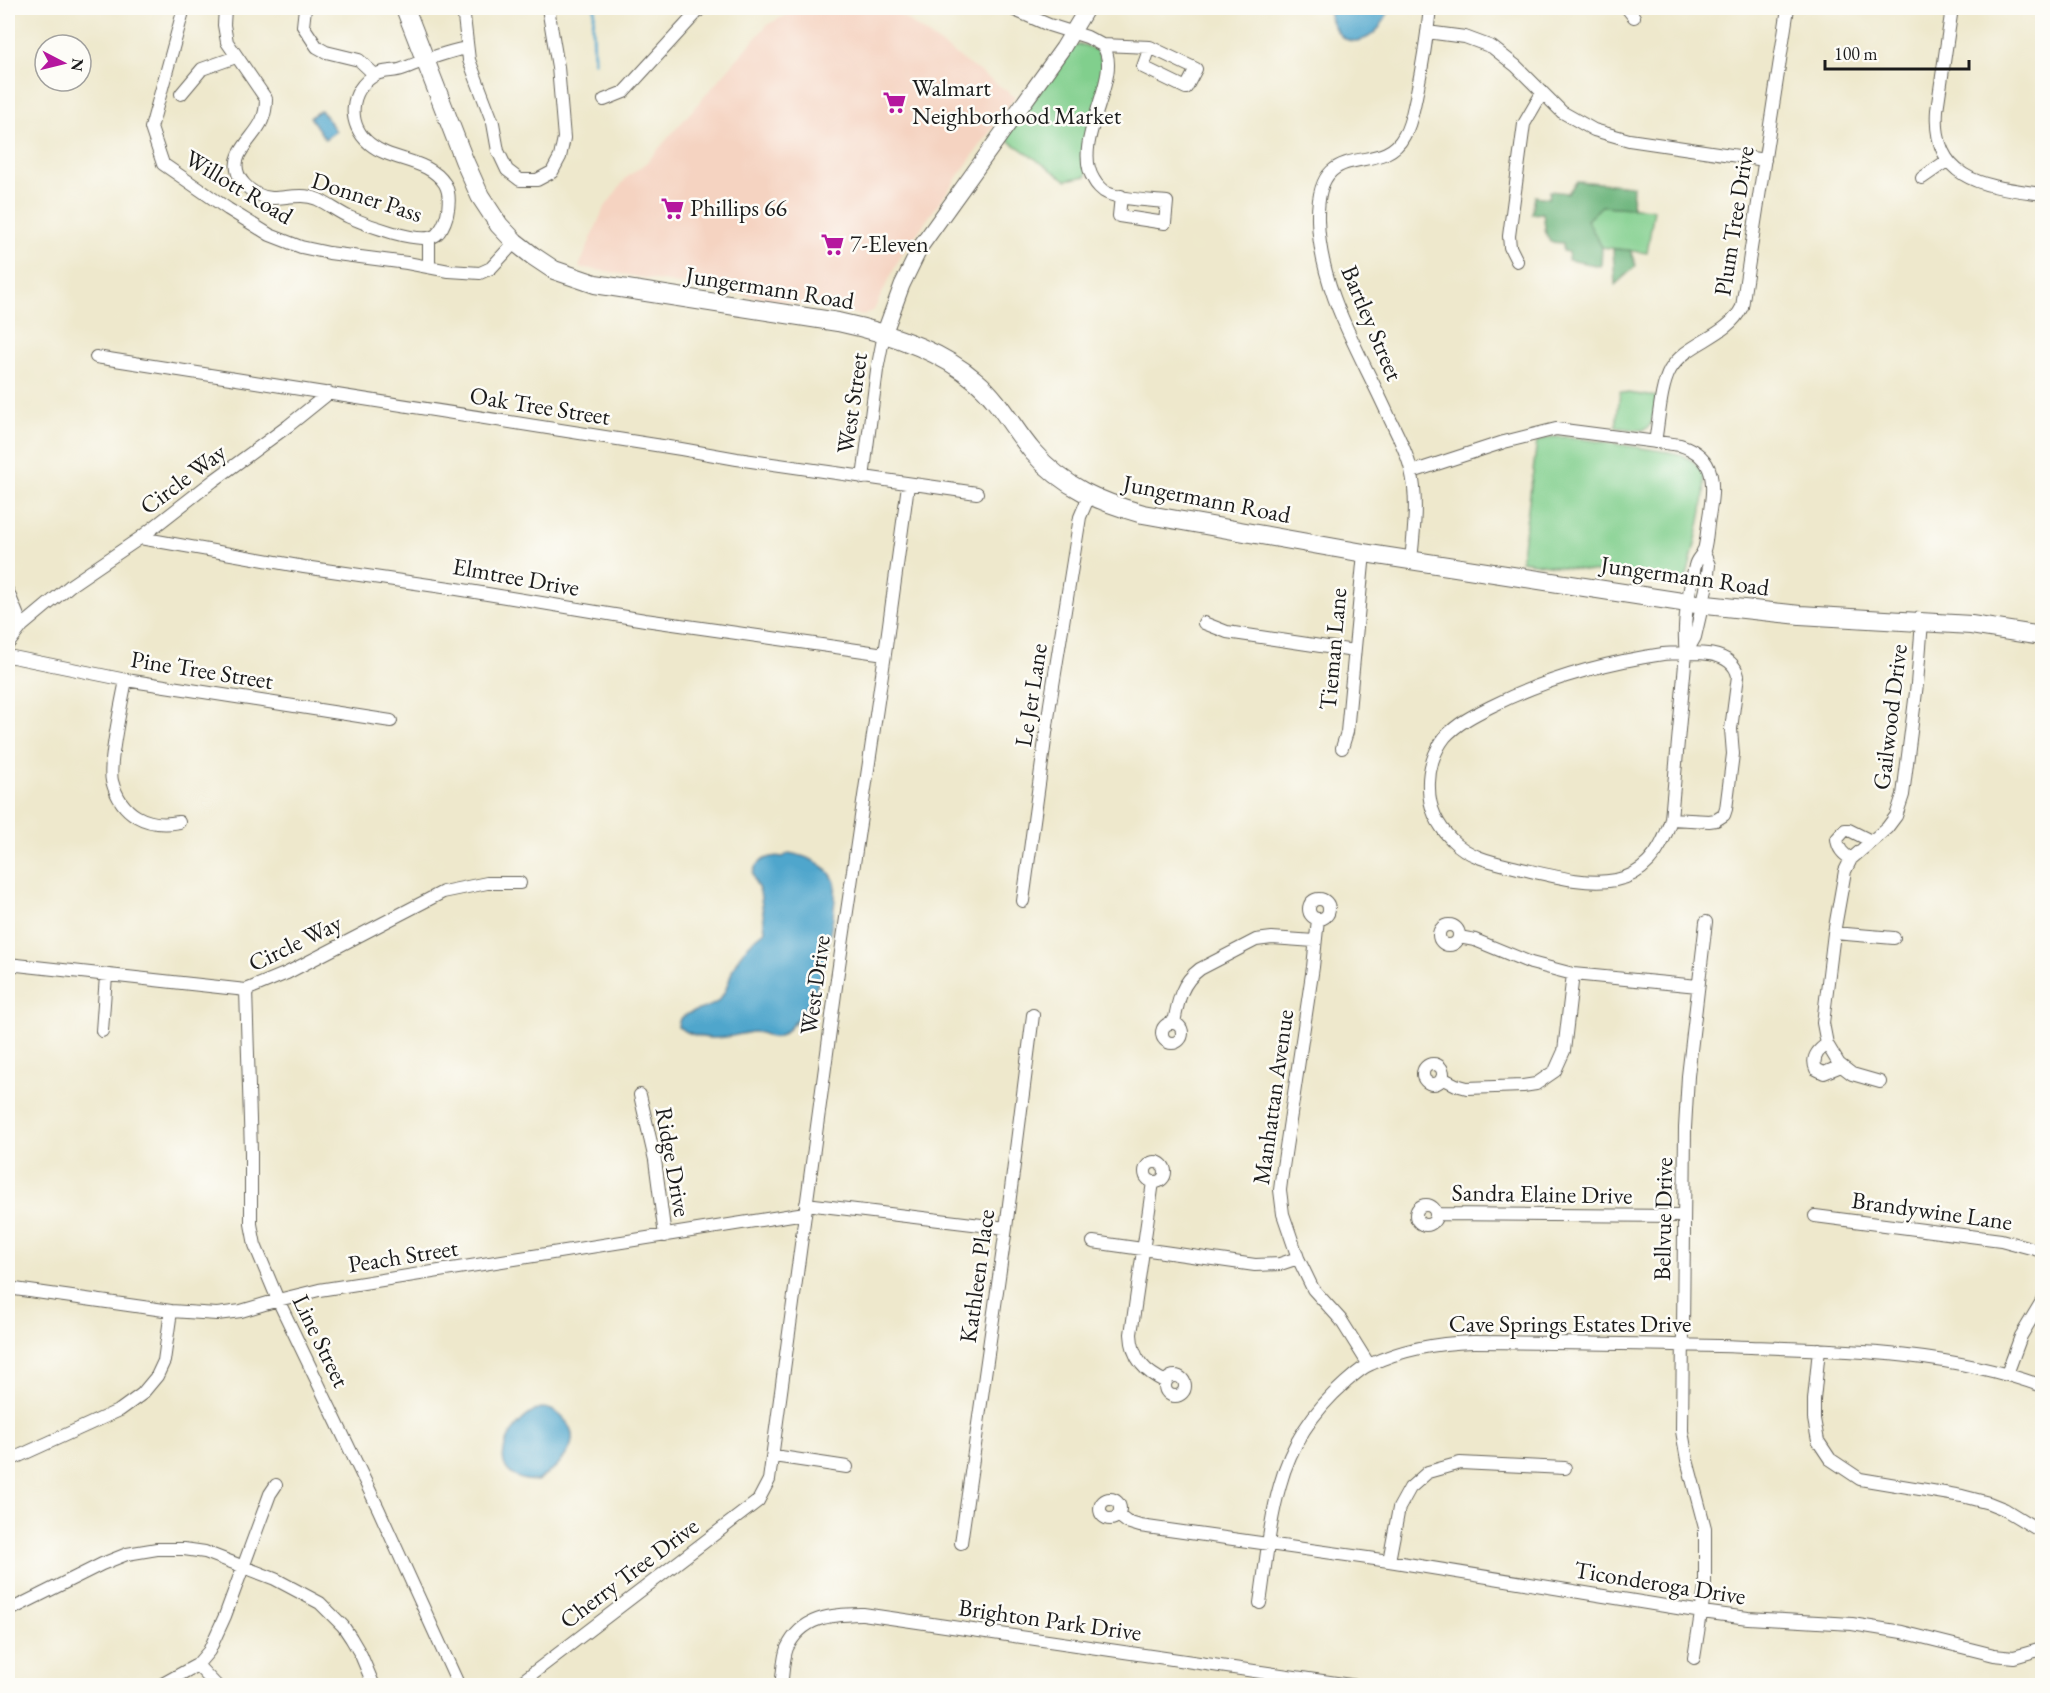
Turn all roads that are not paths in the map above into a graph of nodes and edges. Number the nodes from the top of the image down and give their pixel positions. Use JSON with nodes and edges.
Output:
{"nodes":[{"id":1,"x":184,"y":8,"type":"edge"},
{"id":2,"x":225,"y":8,"type":"edge"},
{"id":3,"x":305,"y":8,"type":"edge"},
{"id":4,"x":405,"y":8,"type":"edge"},
{"id":5,"x":463,"y":8,"type":"edge"},
{"id":6,"x":548,"y":8,"type":"edge"},
{"id":7,"x":701,"y":8,"type":"edge"},
{"id":8,"x":1010,"y":8,"type":"edge"},
{"id":9,"x":1088,"y":8,"type":"edge"},
{"id":10,"x":1430,"y":8,"type":"edge"},
{"id":11,"x":1788,"y":8,"type":"edge"},
{"id":12,"x":1952,"y":8,"type":"edge"},
{"id":13,"x":1427,"y":32,"type":"junction"},
{"id":14,"x":1072,"y":33,"type":"junction"},
{"id":15,"x":1102,"y":45,"type":"junction"},
{"id":16,"x":1150,"y":47,"type":"dead end"},
{"id":17,"x":466,"y":48,"type":"junction"},
{"id":18,"x":236,"y":57,"type":"junction"},
{"id":19,"x":425,"y":59,"type":"junction"},
{"id":20,"x":375,"y":75,"type":"junction"},
{"id":21,"x":1542,"y":93,"type":"junction"},
{"id":22,"x":181,"y":94,"type":"dead end"},
{"id":23,"x":604,"y":100,"type":"dead end"},
{"id":24,"x":1765,"y":160,"type":"junction"},
{"id":25,"x":1948,"y":160,"type":"junction"},
{"id":26,"x":1922,"y":178,"type":"dead end"},
{"id":27,"x":2043,"y":194,"type":"edge"},
{"id":28,"x":1120,"y":196,"type":"dead end"},
{"id":29,"x":429,"y":238,"type":"junction"},
{"id":30,"x":515,"y":242,"type":"junction"},
{"id":31,"x":1517,"y":261,"type":"dead end"},
{"id":32,"x":429,"y":267,"type":"junction"},
{"id":33,"x":884,"y":334,"type":"junction"},
{"id":34,"x":96,"y":357,"type":"dead end"},
{"id":35,"x":329,"y":393,"type":"junction"},
{"id":36,"x":1655,"y":442,"type":"junction"},
{"id":37,"x":1412,"y":472,"type":"junction"},
{"id":38,"x":863,"y":478,"type":"junction"},
{"id":39,"x":908,"y":485,"type":"junction"},
{"id":40,"x":977,"y":494,"type":"dead end"},
{"id":41,"x":1089,"y":496,"type":"junction"},
{"id":42,"x":140,"y":538,"type":"junction"},
{"id":43,"x":1364,"y":553,"type":"junction"},
{"id":44,"x":1411,"y":560,"type":"junction"},
{"id":45,"x":8,"y":592,"type":"edge"},
{"id":46,"x":1695,"y":604,"type":"junction"},
{"id":47,"x":1922,"y":622,"type":"junction"},
{"id":48,"x":1204,"y":624,"type":"dead end"},
{"id":49,"x":22,"y":626,"type":"junction"},
{"id":50,"x":2043,"y":636,"type":"edge"},
{"id":51,"x":8,"y":644,"type":"edge"},
{"id":52,"x":1354,"y":651,"type":"junction"},
{"id":53,"x":1686,"y":653,"type":"junction"},
{"id":54,"x":885,"y":654,"type":"junction"},
{"id":55,"x":8,"y":656,"type":"edge"},
{"id":56,"x":126,"y":680,"type":"junction"},
{"id":57,"x":391,"y":721,"type":"dead end"},
{"id":58,"x":1342,"y":748,"type":"dead end"},
{"id":59,"x":1671,"y":819,"type":"junction"},
{"id":60,"x":179,"y":822,"type":"dead end"},
{"id":61,"x":1871,"y":841,"type":"junction"},
{"id":62,"x":1851,"y":859,"type":"junction"},
{"id":63,"x":520,"y":883,"type":"dead end"},
{"id":64,"x":1023,"y":901,"type":"dead end"},
{"id":65,"x":1318,"y":920,"type":"dead end"},
{"id":66,"x":1706,"y":922,"type":"dead end"},
{"id":67,"x":1834,"y":933,"type":"junction"},
{"id":68,"x":1459,"y":937,"type":"dead end"},
{"id":69,"x":1894,"y":938,"type":"dead end"},
{"id":70,"x":1314,"y":941,"type":"junction"},
{"id":71,"x":8,"y":964,"type":"edge"},
{"id":72,"x":1573,"y":974,"type":"junction"},
{"id":73,"x":106,"y":976,"type":"junction"},
{"id":74,"x":1698,"y":986,"type":"junction"},
{"id":75,"x":246,"y":990,"type":"junction"},
{"id":76,"x":1033,"y":1015,"type":"dead end"},
{"id":77,"x":1173,"y":1023,"type":"dead end"},
{"id":78,"x":102,"y":1031,"type":"dead end"},
{"id":79,"x":1827,"y":1044,"type":"junction"},
{"id":80,"x":1841,"y":1066,"type":"junction"},
{"id":81,"x":1442,"y":1078,"type":"dead end"},
{"id":82,"x":1880,"y":1082,"type":"dead end"},
{"id":83,"x":640,"y":1095,"type":"dead end"},
{"id":84,"x":1153,"y":1182,"type":"dead end"},
{"id":85,"x":806,"y":1209,"type":"junction"},
{"id":86,"x":1436,"y":1214,"type":"dead end"},
{"id":87,"x":1684,"y":1216,"type":"junction"},
{"id":88,"x":1815,"y":1216,"type":"dead end"},
{"id":89,"x":1006,"y":1228,"type":"junction"},
{"id":90,"x":665,"y":1236,"type":"junction"},
{"id":91,"x":1093,"y":1242,"type":"dead end"},
{"id":92,"x":1142,"y":1248,"type":"junction"},
{"id":93,"x":2043,"y":1251,"type":"edge"},
{"id":94,"x":1298,"y":1258,"type":"junction"},
{"id":95,"x":8,"y":1288,"type":"edge"},
{"id":96,"x":278,"y":1300,"type":"junction"},
{"id":97,"x":2043,"y":1301,"type":"edge"},
{"id":98,"x":171,"y":1311,"type":"junction"},
{"id":99,"x":1683,"y":1345,"type":"junction"},
{"id":100,"x":1819,"y":1349,"type":"junction"},
{"id":101,"x":1369,"y":1365,"type":"junction"},
{"id":102,"x":2007,"y":1374,"type":"junction"},
{"id":103,"x":1166,"y":1382,"type":"dead end"},
{"id":104,"x":2043,"y":1386,"type":"edge"},
{"id":105,"x":774,"y":1456,"type":"junction"},
{"id":106,"x":8,"y":1461,"type":"edge"},
{"id":107,"x":847,"y":1467,"type":"dead end"},
{"id":108,"x":1565,"y":1468,"type":"dead end"},
{"id":109,"x":276,"y":1485,"type":"dead end"},
{"id":110,"x":765,"y":1491,"type":"joint"},
{"id":111,"x":1118,"y":1515,"type":"dead end"},
{"id":112,"x":2043,"y":1532,"type":"edge"},
{"id":113,"x":961,"y":1543,"type":"dead end"},
{"id":114,"x":1269,"y":1546,"type":"junction"},
{"id":115,"x":1389,"y":1562,"type":"junction"},
{"id":116,"x":244,"y":1567,"type":"junction"},
{"id":117,"x":1260,"y":1603,"type":"dead end"},
{"id":118,"x":8,"y":1611,"type":"edge"},
{"id":119,"x":1702,"y":1612,"type":"junction"},
{"id":120,"x":2043,"y":1649,"type":"edge"},
{"id":121,"x":1694,"y":1658,"type":"dead end"},
{"id":122,"x":197,"y":1665,"type":"junction"},
{"id":123,"x":159,"y":1686,"type":"edge"},
{"id":124,"x":217,"y":1686,"type":"edge"},
{"id":125,"x":374,"y":1686,"type":"edge"},
{"id":126,"x":459,"y":1686,"type":"edge"},
{"id":127,"x":516,"y":1686,"type":"edge"},
{"id":128,"x":782,"y":1686,"type":"edge"},
{"id":129,"x":1357,"y":1686,"type":"edge"}],
"edges":[{"from":1,"to":32,"type":"street","name":"Willott Road"},
{"from":2,"to":18,"type":"street","name":"Donner Pass"},
{"from":3,"to":20,"type":"street"},
{"from":4,"to":19,"type":"main road","name":"Jungermann Road"},
{"from":5,"to":17,"type":"street"},
{"from":6,"to":17,"type":"street"},
{"from":7,"to":23,"type":"street"},
{"from":8,"to":14,"type":"street"},
{"from":9,"to":14,"type":"street"},
{"from":10,"to":13,"type":"street","name":"Bartley Street"},
{"from":11,"to":24,"type":"street","name":"Plum Tree Drive"},
{"from":12,"to":25,"type":"street"},
{"from":13,"to":21,"type":"street"},
{"from":13,"to":37,"type":"street","name":"Bartley Street"},
{"from":14,"to":15,"type":"street"},
{"from":14,"to":33,"type":"street"},
{"from":15,"to":16,"type":"street"},
{"from":15,"to":28,"type":"street"},
{"from":17,"to":19,"type":"street"},
{"from":18,"to":22,"type":"street"},
{"from":18,"to":29,"type":"street","name":"Donner Pass"},
{"from":19,"to":20,"type":"street"},
{"from":19,"to":30,"type":"main road","name":"Jungermann Road"},
{"from":20,"to":29,"type":"street","name":"Donner Pass"},
{"from":21,"to":24,"type":"street"},
{"from":21,"to":31,"type":"street"},
{"from":24,"to":36,"type":"street","name":"Plum Tree Drive"},
{"from":25,"to":26,"type":"street"},
{"from":25,"to":27,"type":"street"},
{"from":29,"to":32,"type":"street","name":"Donner Pass"},
{"from":30,"to":32,"type":"street","name":"Willott Road"},
{"from":30,"to":33,"type":"main road","name":"Jungermann Road"},
{"from":33,"to":38,"type":"street","name":"West Street"},
{"from":33,"to":41,"type":"main road","name":"Jungermann Road"},
{"from":34,"to":35,"type":"street","name":"Oak Tree Street"},
{"from":35,"to":38,"type":"street","name":"Oak Tree Street"},
{"from":35,"to":42,"type":"street","name":"Circle Way"},
{"from":36,"to":37,"type":"street"},
{"from":36,"to":46,"type":"street"},
{"from":37,"to":44,"type":"street","name":"Bartley Street"},
{"from":38,"to":39,"type":"street","name":"Oak Tree Street"},
{"from":39,"to":40,"type":"street","name":"Oak Tree Street"},
{"from":39,"to":54,"type":"street","name":"West Drive"},
{"from":41,"to":43,"type":"main road","name":"Jungermann Road"},
{"from":41,"to":64,"type":"street","name":"Le Jer Lane"},
{"from":42,"to":49,"type":"street","name":"Circle Way"},
{"from":42,"to":54,"type":"street","name":"Elmtree Drive"},
{"from":43,"to":44,"type":"main road","name":"Jungermann Road"},
{"from":43,"to":52,"type":"street","name":"Tieman Lane"},
{"from":44,"to":46,"type":"main road","name":"Jungermann Road"},
{"from":45,"to":49,"type":"street"},
{"from":46,"to":47,"type":"main road","name":"Jungermann Road"},
{"from":46,"to":53,"type":"street"},
{"from":47,"to":50,"type":"main road","name":"Jungermann Road"},
{"from":47,"to":61,"type":"street","name":"Gailwood Drive"},
{"from":48,"to":52,"type":"street"},
{"from":49,"to":51,"type":"street","name":"Circle Way"},
{"from":52,"to":58,"type":"street","name":"Tieman Lane"},
{"from":53,"to":59,"type":"street"},
{"from":53,"to":59,"type":"street"},
{"from":53,"to":59,"type":"street"},
{"from":54,"to":85,"type":"street","name":"West Drive"},
{"from":55,"to":56,"type":"street","name":"Pine Tree Street"},
{"from":56,"to":57,"type":"street","name":"Pine Tree Street"},
{"from":56,"to":60,"type":"street"},
{"from":61,"to":62,"type":"street","name":"Gailwood Drive"},
{"from":61,"to":62,"type":"street"},
{"from":62,"to":67,"type":"street"},
{"from":63,"to":75,"type":"street","name":"Circle Way"},
{"from":65,"to":70,"type":"street","name":"Manhattan Avenue"},
{"from":66,"to":74,"type":"street","name":"Bellvue Drive"},
{"from":67,"to":69,"type":"street"},
{"from":67,"to":79,"type":"street"},
{"from":68,"to":72,"type":"street"},
{"from":70,"to":77,"type":"street"},
{"from":70,"to":94,"type":"street","name":"Manhattan Avenue"},
{"from":71,"to":73,"type":"street","name":"Circle Way"},
{"from":72,"to":74,"type":"street"},
{"from":72,"to":81,"type":"street"},
{"from":73,"to":75,"type":"street","name":"Circle Way"},
{"from":73,"to":78,"type":"street"},
{"from":74,"to":87,"type":"street","name":"Bellvue Drive"},
{"from":75,"to":96,"type":"street","name":"Line Street"},
{"from":76,"to":89,"type":"street","name":"Kathleen Place"},
{"from":79,"to":80,"type":"street"},
{"from":79,"to":80,"type":"street"},
{"from":80,"to":82,"type":"street"},
{"from":83,"to":90,"type":"street","name":"Ridge Drive"},
{"from":84,"to":92,"type":"street"},
{"from":85,"to":89,"type":"street","name":"Peach Street"},
{"from":85,"to":90,"type":"street","name":"Peach Street"},
{"from":85,"to":105,"type":"street","name":"West Drive"},
{"from":86,"to":87,"type":"street","name":"Sandra Elaine Drive"},
{"from":87,"to":99,"type":"street","name":"Bellvue Drive"},
{"from":88,"to":93,"type":"street","name":"Brandywine Lane"},
{"from":89,"to":113,"type":"street","name":"Kathleen Place"},
{"from":90,"to":96,"type":"street","name":"Peach Street"},
{"from":91,"to":92,"type":"street"},
{"from":92,"to":94,"type":"street"},
{"from":92,"to":103,"type":"street"},
{"from":94,"to":101,"type":"street","name":"Manhattan Avenue"},
{"from":95,"to":98,"type":"street","name":"Peach Street"},
{"from":96,"to":98,"type":"street","name":"Peach Street"},
{"from":96,"to":126,"type":"street","name":"Line Street"},
{"from":97,"to":102,"type":"street"},
{"from":98,"to":106,"type":"street"},
{"from":99,"to":100,"type":"street","name":"Cave Springs Estates Drive"},
{"from":99,"to":101,"type":"street","name":"Cave Springs Estates Drive"},
{"from":99,"to":119,"type":"street","name":"Bellvue Drive"},
{"from":100,"to":102,"type":"street","name":"Cave Springs Estates Drive"},
{"from":100,"to":112,"type":"street"},
{"from":101,"to":114,"type":"street","name":"Cave Springs Estates Drive"},
{"from":102,"to":104,"type":"street","name":"Cave Springs Estates Drive"},
{"from":105,"to":107,"type":"street"},
{"from":105,"to":110,"type":"street","name":"West Drive"},
{"from":108,"to":115,"type":"street"},
{"from":109,"to":116,"type":"street"},
{"from":110,"to":127,"type":"street","name":"Cherry Tree Drive"},
{"from":111,"to":114,"type":"street","name":"Ticonderoga Drive"},
{"from":114,"to":115,"type":"street","name":"Ticonderoga Drive"},
{"from":114,"to":117,"type":"street","name":"Cave Springs Estates Drive"},
{"from":115,"to":119,"type":"street","name":"Ticonderoga Drive"},
{"from":116,"to":118,"type":"street"},
{"from":116,"to":122,"type":"street"},
{"from":116,"to":125,"type":"street"},
{"from":119,"to":120,"type":"street","name":"Ticonderoga Drive"},
{"from":119,"to":121,"type":"street","name":"Bellvue Drive"},
{"from":122,"to":123,"type":"street"},
{"from":122,"to":124,"type":"street"},
{"from":128,"to":129,"type":"street","name":"Brighton Park Drive"}]}
